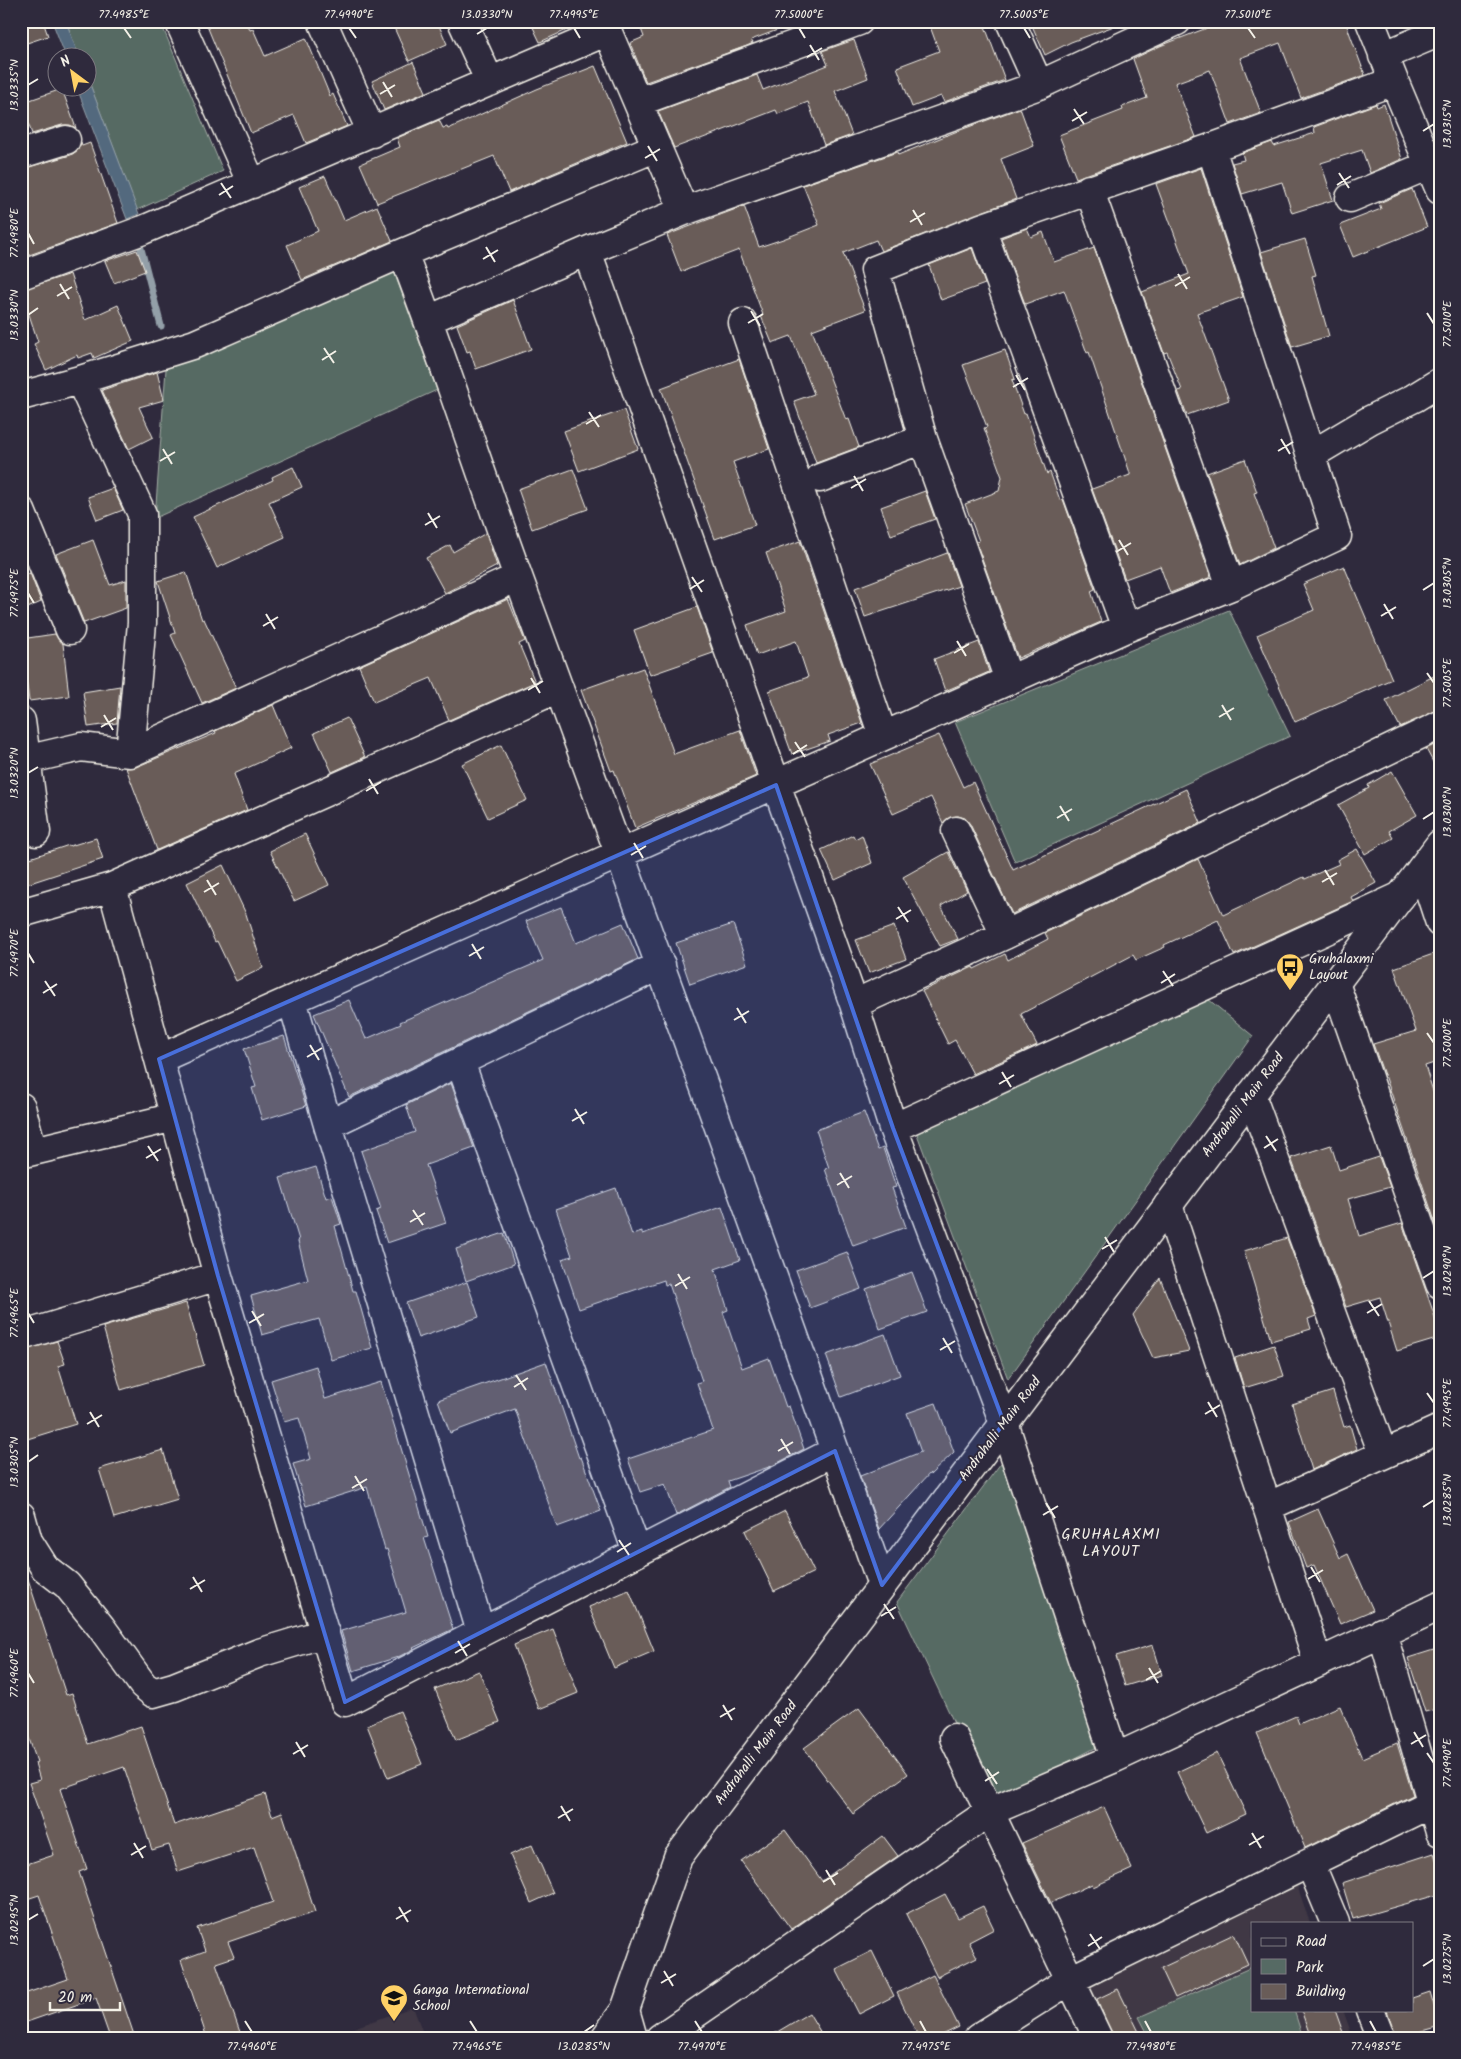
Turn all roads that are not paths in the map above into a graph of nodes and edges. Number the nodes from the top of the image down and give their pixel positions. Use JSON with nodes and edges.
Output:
{"nodes":[{"id":1,"x":179,"y":21,"type":"edge"},
{"id":2,"x":322,"y":21,"type":"edge"},
{"id":3,"x":462,"y":21,"type":"edge"},
{"id":4,"x":859,"y":21,"type":"edge"},
{"id":5,"x":1010,"y":21,"type":"edge"},
{"id":6,"x":1177,"y":21,"type":"edge"},
{"id":7,"x":1370,"y":21,"type":"edge"},
{"id":8,"x":606,"y":26,"type":"edge"},
{"id":9,"x":1440,"y":32,"type":"edge"},
{"id":10,"x":1383,"y":56,"type":"junction"},
{"id":11,"x":1394,"y":81,"type":"junction"},
{"id":12,"x":490,"y":82,"type":"junction"},
{"id":13,"x":1039,"y":84,"type":"junction"},
{"id":14,"x":638,"y":102,"type":"junction"},
{"id":15,"x":372,"y":133,"type":"junction"},
{"id":16,"x":66,"y":140,"type":"dead end"},
{"id":17,"x":657,"y":147,"type":"junction"},
{"id":18,"x":1211,"y":148,"type":"junction"},
{"id":19,"x":21,"y":154,"type":"edge"},
{"id":20,"x":1429,"y":165,"type":"junction"},
{"id":21,"x":252,"y":184,"type":"junction"},
{"id":22,"x":1089,"y":189,"type":"junction"},
{"id":23,"x":1440,"y":190,"type":"edge"},
{"id":24,"x":1350,"y":198,"type":"dead end"},
{"id":25,"x":684,"y":212,"type":"junction"},
{"id":26,"x":981,"y":228,"type":"junction"},
{"id":27,"x":587,"y":251,"type":"junction"},
{"id":28,"x":403,"y":253,"type":"junction"},
{"id":29,"x":21,"y":276,"type":"edge"},
{"id":30,"x":428,"y":320,"type":"junction"},
{"id":31,"x":743,"y":323,"type":"dead end"},
{"id":32,"x":80,"y":380,"type":"junction"},
{"id":33,"x":1440,"y":382,"type":"edge"},
{"id":34,"x":21,"y":396,"type":"edge"},
{"id":35,"x":923,"y":439,"type":"junction"},
{"id":36,"x":1311,"y":455,"type":"junction"},
{"id":37,"x":820,"y":478,"type":"dead end"},
{"id":38,"x":21,"y":511,"type":"edge"},
{"id":39,"x":518,"y":577,"type":"junction"},
{"id":40,"x":1231,"y":586,"type":"junction"},
{"id":41,"x":1126,"y":628,"type":"junction"},
{"id":42,"x":70,"y":630,"type":"dead end"},
{"id":43,"x":1009,"y":680,"type":"junction"},
{"id":44,"x":559,"y":688,"type":"junction"},
{"id":45,"x":21,"y":721,"type":"edge"},
{"id":46,"x":1440,"y":725,"type":"edge"},
{"id":47,"x":883,"y":736,"type":"junction"},
{"id":48,"x":130,"y":752,"type":"junction"},
{"id":49,"x":24,"y":760,"type":"edge"},
{"id":50,"x":776,"y":785,"type":"junction"},
{"id":51,"x":956,"y":831,"type":"dead end"},
{"id":52,"x":36,"y":832,"type":"dead end"},
{"id":53,"x":1440,"y":844,"type":"edge"},
{"id":54,"x":620,"y":854,"type":"junction"},
{"id":55,"x":1422,"y":868,"type":"junction"},
{"id":56,"x":112,"y":887,"type":"junction"},
{"id":57,"x":1401,"y":896,"type":"junction"},
{"id":58,"x":21,"y":913,"type":"edge"},
{"id":59,"x":1440,"y":923,"type":"edge"},
{"id":60,"x":1005,"y":935,"type":"junction"},
{"id":61,"x":661,"y":965,"type":"junction"},
{"id":62,"x":1335,"y":983,"type":"junction"},
{"id":63,"x":292,"y":1000,"type":"junction"},
{"id":64,"x":854,"y":1004,"type":"junction"},
{"id":65,"x":159,"y":1059,"type":"junction"},
{"id":66,"x":460,"y":1062,"type":"junction"},
{"id":67,"x":1251,"y":1095,"type":"junction"},
{"id":68,"x":21,"y":1107,"type":"edge"},
{"id":69,"x":176,"y":1117,"type":"junction"},
{"id":70,"x":328,"y":1125,"type":"junction"},
{"id":71,"x":893,"y":1128,"type":"junction"},
{"id":72,"x":27,"y":1153,"type":"edge"},
{"id":73,"x":1168,"y":1205,"type":"junction"},
{"id":74,"x":218,"y":1276,"type":"junction"},
{"id":75,"x":1440,"y":1284,"type":"edge"},
{"id":76,"x":21,"y":1336,"type":"edge"},
{"id":77,"x":1004,"y":1424,"type":"junction"},
{"id":78,"x":1440,"y":1429,"type":"edge"},
{"id":79,"x":835,"y":1450,"type":"junction"},
{"id":80,"x":1384,"y":1454,"type":"junction"},
{"id":81,"x":1267,"y":1507,"type":"junction"},
{"id":82,"x":24,"y":1533,"type":"edge"},
{"id":83,"x":637,"y":1552,"type":"junction"},
{"id":84,"x":882,"y":1585,"type":"junction"},
{"id":85,"x":1440,"y":1606,"type":"edge"},
{"id":86,"x":481,"y":1632,"type":"junction"},
{"id":87,"x":1382,"y":1632,"type":"junction"},
{"id":88,"x":325,"y":1633,"type":"junction"},
{"id":89,"x":1318,"y":1662,"type":"junction"},
{"id":90,"x":954,"y":1738,"type":"dead end"},
{"id":91,"x":1115,"y":1758,"type":"junction"},
{"id":92,"x":1430,"y":1804,"type":"junction"},
{"id":93,"x":989,"y":1812,"type":"junction"},
{"id":94,"x":1440,"y":1832,"type":"edge"},
{"id":95,"x":1310,"y":1863,"type":"junction"},
{"id":96,"x":1335,"y":1922,"type":"edge"},
{"id":97,"x":1070,"y":1980,"type":"junction"},
{"id":98,"x":625,"y":2010,"type":"junction"},
{"id":99,"x":1371,"y":2012,"type":"edge"},
{"id":100,"x":604,"y":2038,"type":"edge"},
{"id":101,"x":633,"y":2038,"type":"edge"},
{"id":102,"x":660,"y":2038,"type":"edge"},
{"id":103,"x":978,"y":2038,"type":"edge"},
{"id":104,"x":1098,"y":2038,"type":"edge"},
{"id":105,"x":1381,"y":2038,"type":"edge"}],
"edges":[{"from":1,"to":21,"type":"street"},
{"from":2,"to":15,"type":"street"},
{"from":3,"to":12,"type":"street"},
{"from":4,"to":14,"type":"street"},
{"from":5,"to":13,"type":"street"},
{"from":6,"to":13,"type":"street"},
{"from":7,"to":10,"type":"street"},
{"from":8,"to":12,"type":"street"},
{"from":8,"to":14,"type":"street"},
{"from":9,"to":10,"type":"street"},
{"from":10,"to":11,"type":"street"},
{"from":11,"to":18,"type":"street"},
{"from":11,"to":20,"type":"street"},
{"from":12,"to":15,"type":"street"},
{"from":13,"to":25,"type":"street"},
{"from":14,"to":17,"type":"street"},
{"from":15,"to":21,"type":"street"},
{"from":16,"to":19,"type":"street"},
{"from":17,"to":25,"type":"street"},
{"from":17,"to":28,"type":"street"},
{"from":18,"to":22,"type":"street"},
{"from":18,"to":36,"type":"street"},
{"from":20,"to":23,"type":"street"},
{"from":20,"to":24,"type":"street"},
{"from":21,"to":29,"type":"street"},
{"from":22,"to":26,"type":"street"},
{"from":22,"to":40,"type":"street"},
{"from":25,"to":27,"type":"street"},
{"from":26,"to":35,"type":"street"},
{"from":26,"to":41,"type":"street"},
{"from":27,"to":30,"type":"street"},
{"from":27,"to":50,"type":"street"},
{"from":28,"to":30,"type":"street"},
{"from":28,"to":32,"type":"street"},
{"from":30,"to":39,"type":"street"},
{"from":31,"to":47,"type":"street"},
{"from":32,"to":34,"type":"street"},
{"from":32,"to":48,"type":"street"},
{"from":33,"to":36,"type":"street"},
{"from":35,"to":37,"type":"street"},
{"from":35,"to":43,"type":"street"},
{"from":36,"to":40,"type":"street"},
{"from":38,"to":42,"type":"street"},
{"from":39,"to":44,"type":"street"},
{"from":39,"to":48,"type":"street"},
{"from":40,"to":41,"type":"street"},
{"from":41,"to":43,"type":"street"},
{"from":43,"to":47,"type":"street"},
{"from":44,"to":54,"type":"street"},
{"from":44,"to":56,"type":"street"},
{"from":45,"to":49,"type":"street"},
{"from":46,"to":60,"type":"street"},
{"from":47,"to":50,"type":"street"},
{"from":48,"to":49,"type":"street"},
{"from":49,"to":52,"type":"street"},
{"from":50,"to":54,"type":"street"},
{"from":50,"to":64,"type":"street"},
{"from":51,"to":60,"type":"street"},
{"from":53,"to":55,"type":"street","name":"Andrahalli Main Road"},
{"from":54,"to":61,"type":"street"},
{"from":54,"to":63,"type":"street"},
{"from":55,"to":57,"type":"street","name":"Andrahalli Main Road"},
{"from":55,"to":59,"type":"street"},
{"from":56,"to":58,"type":"street"},
{"from":56,"to":65,"type":"street"},
{"from":57,"to":62,"type":"street","name":"Andrahalli Main Road"},
{"from":57,"to":71,"type":"street"},
{"from":60,"to":64,"type":"street"},
{"from":61,"to":66,"type":"street"},
{"from":61,"to":79,"type":"street"},
{"from":62,"to":67,"type":"street","name":"Andrahalli Main Road"},
{"from":62,"to":75,"type":"street"},
{"from":63,"to":65,"type":"street"},
{"from":63,"to":70,"type":"street"},
{"from":64,"to":71,"type":"street"},
{"from":65,"to":69,"type":"street"},
{"from":66,"to":70,"type":"street"},
{"from":66,"to":83,"type":"street"},
{"from":67,"to":73,"type":"street","name":"Andrahalli Main Road"},
{"from":67,"to":80,"type":"street"},
{"from":68,"to":72,"type":"street"},
{"from":69,"to":72,"type":"street"},
{"from":69,"to":74,"type":"street"},
{"from":70,"to":86,"type":"street"},
{"from":71,"to":77,"type":"street"},
{"from":73,"to":77,"type":"street","name":"Andrahalli Main Road"},
{"from":73,"to":81,"type":"street"},
{"from":74,"to":76,"type":"street"},
{"from":74,"to":88,"type":"street"},
{"from":77,"to":84,"type":"street","name":"Andrahalli Main Road"},
{"from":77,"to":91,"type":"street"},
{"from":78,"to":80,"type":"street"},
{"from":79,"to":83,"type":"street"},
{"from":79,"to":84,"type":"street"},
{"from":80,"to":81,"type":"street"},
{"from":81,"to":89,"type":"street"},
{"from":82,"to":88,"type":"street"},
{"from":83,"to":86,"type":"street"},
{"from":84,"to":98,"type":"street","name":"Andrahalli Main Road"},
{"from":85,"to":87,"type":"street"},
{"from":86,"to":88,"type":"street"},
{"from":87,"to":89,"type":"street"},
{"from":87,"to":92,"type":"street"},
{"from":89,"to":91,"type":"street"},
{"from":90,"to":93,"type":"street"},
{"from":91,"to":93,"type":"street"},
{"from":92,"to":94,"type":"street"},
{"from":92,"to":95,"type":"street"},
{"from":93,"to":97,"type":"street"},
{"from":93,"to":102,"type":"street"},
{"from":95,"to":96,"type":"street"},
{"from":95,"to":97,"type":"street"},
{"from":97,"to":103,"type":"street"},
{"from":97,"to":104,"type":"street"},
{"from":98,"to":100,"type":"street","name":"Andrahalli Main Road"},
{"from":98,"to":101,"type":"street"},
{"from":99,"to":105,"type":"street"}]}
